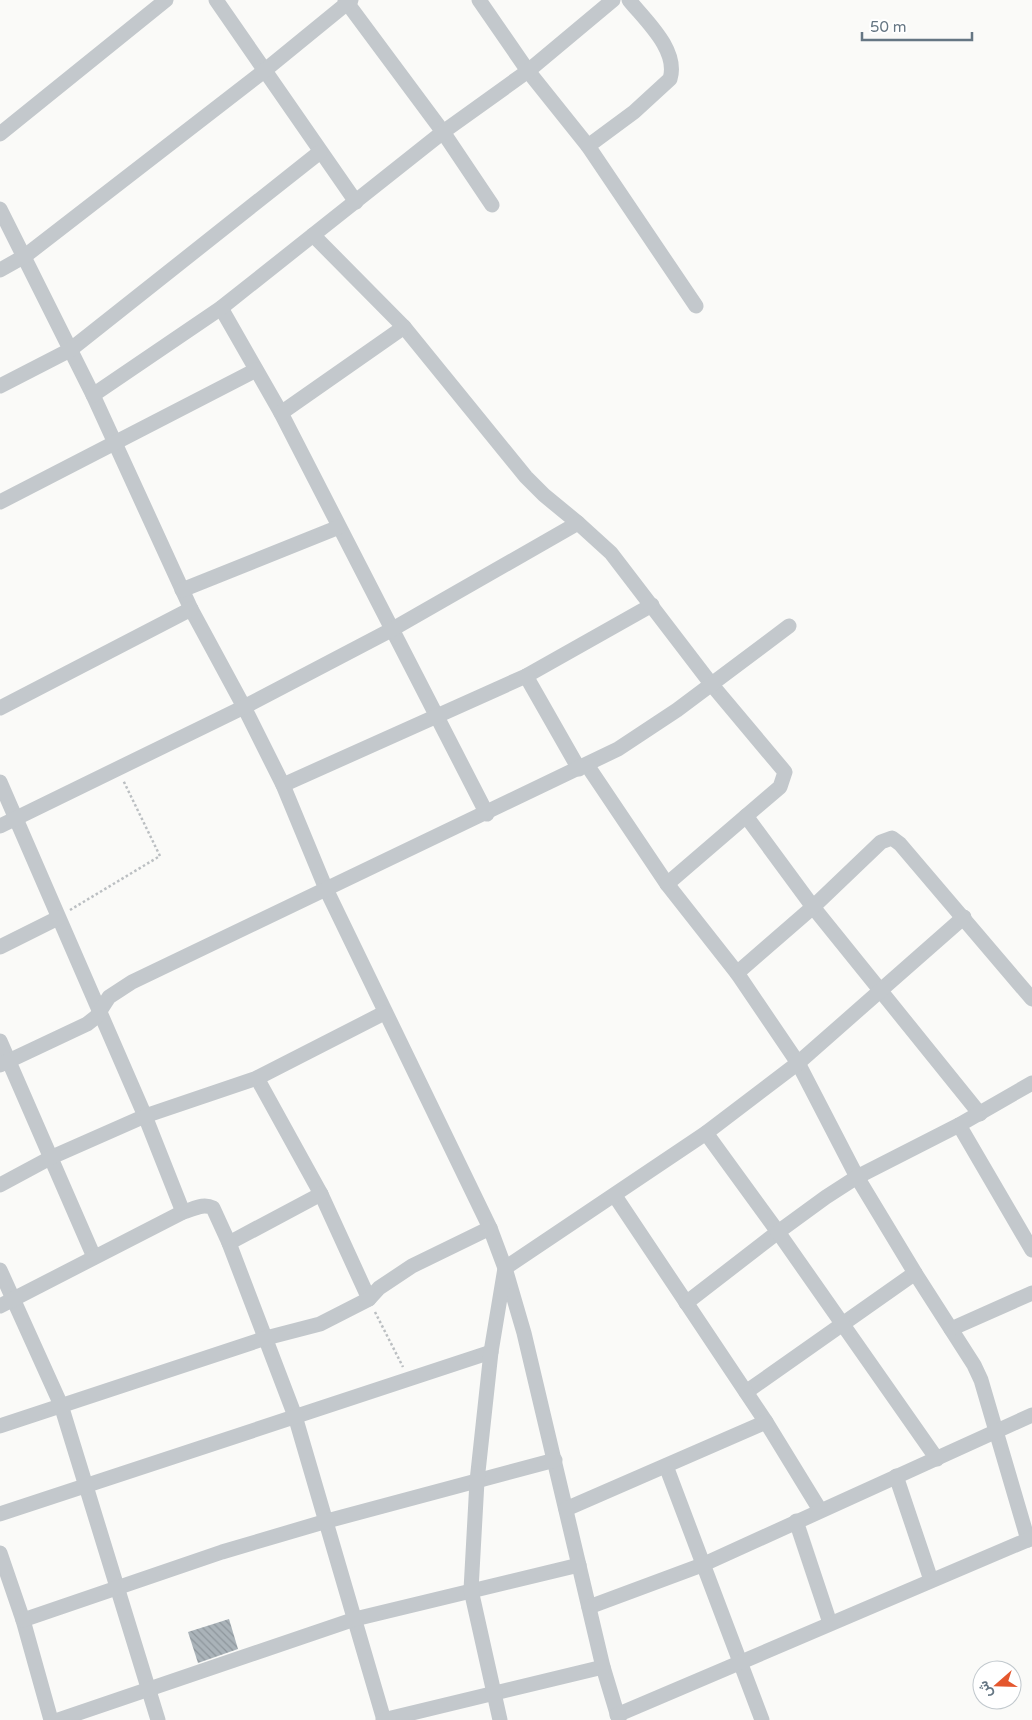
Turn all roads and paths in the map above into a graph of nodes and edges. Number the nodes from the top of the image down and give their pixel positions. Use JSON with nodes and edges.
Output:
{"nodes":[{"id":1,"x":166,"y":0,"type":"edge"},
{"id":2,"x":216,"y":0,"type":"edge"},
{"id":3,"x":479,"y":0,"type":"edge"},
{"id":4,"x":613,"y":0,"type":"edge"},
{"id":5,"x":629,"y":0,"type":"edge"},
{"id":6,"x":347,"y":1,"type":"edge"},
{"id":7,"x":264,"y":71,"type":"junction"},
{"id":8,"x":528,"y":71,"type":"junction"},
{"id":9,"x":443,"y":132,"type":"junction"},
{"id":10,"x":0,"y":134,"type":"edge"},
{"id":11,"x":588,"y":146,"type":"junction"},
{"id":12,"x":320,"y":152,"type":"junction"},
{"id":13,"x":356,"y":202,"type":"junction"},
{"id":14,"x":492,"y":204,"type":"dead end"},
{"id":15,"x":0,"y":209,"type":"edge"},
{"id":16,"x":313,"y":235,"type":"junction"},
{"id":17,"x":25,"y":256,"type":"junction"},
{"id":18,"x":0,"y":270,"type":"edge"},
{"id":19,"x":696,"y":306,"type":"dead end"},
{"id":20,"x":221,"y":308,"type":"junction"},
{"id":21,"x":404,"y":327,"type":"junction"},
{"id":22,"x":70,"y":350,"type":"junction"},
{"id":23,"x":256,"y":370,"type":"junction"},
{"id":24,"x":0,"y":386,"type":"edge"},
{"id":25,"x":93,"y":395,"type":"junction"},
{"id":26,"x":281,"y":413,"type":"junction"},
{"id":27,"x":115,"y":440,"type":"junction"},
{"id":28,"x":0,"y":502,"type":"edge"},
{"id":29,"x":578,"y":523,"type":"junction"},
{"id":30,"x":339,"y":527,"type":"junction"},
{"id":31,"x":182,"y":590,"type":"junction"},
{"id":32,"x":652,"y":605,"type":"junction"},
{"id":33,"x":191,"y":609,"type":"junction"},
{"id":34,"x":789,"y":626,"type":"dead end"},
{"id":35,"x":392,"y":630,"type":"junction"},
{"id":36,"x":526,"y":676,"type":"junction"},
{"id":37,"x":712,"y":685,"type":"junction"},
{"id":38,"x":244,"y":707,"type":"junction"},
{"id":39,"x":0,"y":708,"type":"edge"},
{"id":40,"x":437,"y":716,"type":"junction"},
{"id":41,"x":583,"y":767,"type":"junction"},
{"id":42,"x":118,"y":770,"type":"junction"},
{"id":43,"x":0,"y":782,"type":"edge"},
{"id":44,"x":283,"y":785,"type":"junction"},
{"id":45,"x":487,"y":814,"type":"junction"},
{"id":46,"x":746,"y":816,"type":"junction"},
{"id":47,"x":16,"y":817,"type":"junction"},
{"id":48,"x":0,"y":826,"type":"edge"},
{"id":49,"x":668,"y":884,"type":"junction"},
{"id":50,"x":326,"y":889,"type":"junction"},
{"id":51,"x":813,"y":907,"type":"junction"},
{"id":52,"x":964,"y":917,"type":"junction"},
{"id":53,"x":58,"y":918,"type":"junction"},
{"id":54,"x":0,"y":947,"type":"edge"},
{"id":55,"x":737,"y":973,"type":"junction"},
{"id":56,"x":881,"y":990,"type":"junction"},
{"id":57,"x":1032,"y":998,"type":"edge"},
{"id":58,"x":99,"y":1012,"type":"junction"},
{"id":59,"x":384,"y":1013,"type":"junction"},
{"id":60,"x":0,"y":1041,"type":"edge"},
{"id":61,"x":4,"y":1062,"type":"edge"},
{"id":62,"x":798,"y":1063,"type":"junction"},
{"id":63,"x":257,"y":1078,"type":"junction"},
{"id":64,"x":1032,"y":1083,"type":"edge"},
{"id":65,"x":980,"y":1114,"type":"junction"},
{"id":66,"x":145,"y":1116,"type":"junction"},
{"id":67,"x":959,"y":1125,"type":"junction"},
{"id":68,"x":706,"y":1133,"type":"junction"},
{"id":69,"x":52,"y":1156,"type":"junction"},
{"id":70,"x":857,"y":1177,"type":"junction"},
{"id":71,"x":0,"y":1185,"type":"edge"},
{"id":72,"x":321,"y":1194,"type":"junction"},
{"id":73,"x":615,"y":1196,"type":"junction"},
{"id":74,"x":183,"y":1212,"type":"junction"},
{"id":75,"x":490,"y":1228,"type":"junction"},
{"id":76,"x":778,"y":1232,"type":"junction"},
{"id":77,"x":230,"y":1243,"type":"junction"},
{"id":78,"x":1032,"y":1250,"type":"edge"},
{"id":79,"x":94,"y":1257,"type":"junction"},
{"id":80,"x":506,"y":1268,"type":"junction"},
{"id":81,"x":0,"y":1270,"type":"edge"},
{"id":82,"x":915,"y":1273,"type":"junction"},
{"id":83,"x":1032,"y":1293,"type":"edge"},
{"id":84,"x":14,"y":1298,"type":"junction"},
{"id":85,"x":369,"y":1299,"type":"junction"},
{"id":86,"x":686,"y":1304,"type":"junction"},
{"id":87,"x":0,"y":1306,"type":"edge"},
{"id":88,"x":841,"y":1323,"type":"junction"},
{"id":89,"x":951,"y":1329,"type":"junction"},
{"id":90,"x":266,"y":1338,"type":"junction"},
{"id":91,"x":491,"y":1352,"type":"junction"},
{"id":92,"x":409,"y":1380,"type":"junction"},
{"id":93,"x":746,"y":1392,"type":"junction"},
{"id":94,"x":61,"y":1405,"type":"junction"},
{"id":95,"x":1032,"y":1415,"type":"edge"},
{"id":96,"x":296,"y":1416,"type":"junction"},
{"id":97,"x":766,"y":1422,"type":"junction"},
{"id":98,"x":0,"y":1426,"type":"edge"},
{"id":99,"x":998,"y":1432,"type":"junction"},
{"id":100,"x":937,"y":1458,"type":"junction"},
{"id":101,"x":555,"y":1460,"type":"junction"},
{"id":102,"x":666,"y":1466,"type":"junction"},
{"id":103,"x":896,"y":1476,"type":"junction"},
{"id":104,"x":477,"y":1481,"type":"junction"},
{"id":105,"x":87,"y":1485,"type":"junction"},
{"id":106,"x":566,"y":1509,"type":"junction"},
{"id":107,"x":820,"y":1510,"type":"junction"},
{"id":108,"x":0,"y":1514,"type":"edge"},
{"id":109,"x":327,"y":1521,"type":"junction"},
{"id":110,"x":796,"y":1522,"type":"junction"},
{"id":111,"x":1030,"y":1539,"type":"edge"},
{"id":112,"x":0,"y":1553,"type":"edge"},
{"id":113,"x":579,"y":1564,"type":"junction"},
{"id":114,"x":702,"y":1565,"type":"junction"},
{"id":115,"x":4,"y":1580,"type":"edge"},
{"id":116,"x":931,"y":1580,"type":"junction"},
{"id":117,"x":118,"y":1587,"type":"junction"},
{"id":118,"x":471,"y":1590,"type":"junction"},
{"id":119,"x":589,"y":1607,"type":"junction"},
{"id":120,"x":355,"y":1619,"type":"junction"},
{"id":121,"x":23,"y":1620,"type":"junction"},
{"id":122,"x":830,"y":1622,"type":"junction"},
{"id":123,"x":739,"y":1662,"type":"junction"},
{"id":124,"x":603,"y":1667,"type":"junction"},
{"id":125,"x":150,"y":1689,"type":"junction"},
{"id":126,"x":493,"y":1694,"type":"junction"},
{"id":127,"x":618,"y":1717,"type":"edge"},
{"id":128,"x":51,"y":1720,"type":"edge"},
{"id":129,"x":58,"y":1720,"type":"edge"},
{"id":130,"x":158,"y":1720,"type":"edge"},
{"id":131,"x":384,"y":1720,"type":"edge"},
{"id":132,"x":500,"y":1720,"type":"edge"},
{"id":133,"x":762,"y":1720,"type":"edge"}],
"edges":[{"from":1,"to":10,"type":"street"},
{"from":2,"to":7,"type":"street"},
{"from":3,"to":8,"type":"street"},
{"from":4,"to":8,"type":"street"},
{"from":5,"to":11,"type":"street"},
{"from":6,"to":7,"type":"street"},
{"from":6,"to":9,"type":"street"},
{"from":7,"to":12,"type":"street"},
{"from":7,"to":17,"type":"street"},
{"from":8,"to":9,"type":"street"},
{"from":8,"to":11,"type":"street"},
{"from":9,"to":13,"type":"street"},
{"from":9,"to":14,"type":"street"},
{"from":11,"to":19,"type":"street"},
{"from":12,"to":13,"type":"street"},
{"from":12,"to":22,"type":"street"},
{"from":13,"to":16,"type":"street"},
{"from":15,"to":17,"type":"street"},
{"from":16,"to":20,"type":"street"},
{"from":16,"to":21,"type":"street"},
{"from":17,"to":18,"type":"street"},
{"from":17,"to":22,"type":"street"},
{"from":20,"to":23,"type":"street"},
{"from":20,"to":25,"type":"street"},
{"from":21,"to":26,"type":"street"},
{"from":21,"to":29,"type":"street"},
{"from":22,"to":24,"type":"street"},
{"from":22,"to":25,"type":"street"},
{"from":23,"to":26,"type":"street"},
{"from":23,"to":27,"type":"street"},
{"from":25,"to":27,"type":"street"},
{"from":26,"to":30,"type":"street"},
{"from":27,"to":28,"type":"street"},
{"from":27,"to":31,"type":"street"},
{"from":29,"to":32,"type":"street"},
{"from":29,"to":35,"type":"street"},
{"from":30,"to":31,"type":"street"},
{"from":30,"to":35,"type":"street"},
{"from":31,"to":33,"type":"street"},
{"from":32,"to":36,"type":"street"},
{"from":32,"to":37,"type":"street"},
{"from":33,"to":38,"type":"street"},
{"from":33,"to":39,"type":"street"},
{"from":34,"to":37,"type":"street"},
{"from":35,"to":38,"type":"street"},
{"from":35,"to":40,"type":"street"},
{"from":36,"to":40,"type":"street"},
{"from":36,"to":41,"type":"street"},
{"from":37,"to":41,"type":"street"},
{"from":37,"to":46,"type":"street"},
{"from":38,"to":42,"type":"street"},
{"from":38,"to":44,"type":"street"},
{"from":40,"to":44,"type":"street"},
{"from":40,"to":45,"type":"street"},
{"from":41,"to":45,"type":"street"},
{"from":41,"to":49,"type":"street"},
{"from":42,"to":47,"type":"street"},
{"from":42,"to":53,"type":"path"},
{"from":43,"to":47,"type":"street"},
{"from":44,"to":50,"type":"street"},
{"from":45,"to":50,"type":"street"},
{"from":46,"to":49,"type":"street"},
{"from":46,"to":51,"type":"street"},
{"from":47,"to":48,"type":"street"},
{"from":47,"to":53,"type":"street"},
{"from":49,"to":55,"type":"street"},
{"from":50,"to":58,"type":"street"},
{"from":50,"to":59,"type":"street"},
{"from":51,"to":52,"type":"street"},
{"from":51,"to":55,"type":"street"},
{"from":51,"to":56,"type":"street"},
{"from":52,"to":56,"type":"street"},
{"from":52,"to":57,"type":"street"},
{"from":53,"to":54,"type":"street"},
{"from":53,"to":58,"type":"street"},
{"from":55,"to":62,"type":"street"},
{"from":56,"to":62,"type":"street"},
{"from":56,"to":65,"type":"street"},
{"from":58,"to":61,"type":"street"},
{"from":58,"to":66,"type":"street"},
{"from":59,"to":63,"type":"street"},
{"from":59,"to":75,"type":"street"},
{"from":60,"to":61,"type":"street"},
{"from":61,"to":69,"type":"street"},
{"from":62,"to":68,"type":"street"},
{"from":62,"to":70,"type":"street"},
{"from":63,"to":66,"type":"street"},
{"from":63,"to":72,"type":"street"},
{"from":64,"to":65,"type":"street"},
{"from":65,"to":67,"type":"street"},
{"from":66,"to":69,"type":"street"},
{"from":66,"to":74,"type":"street"},
{"from":67,"to":70,"type":"street"},
{"from":67,"to":78,"type":"street"},
{"from":68,"to":73,"type":"street"},
{"from":68,"to":76,"type":"street"},
{"from":69,"to":71,"type":"street"},
{"from":69,"to":79,"type":"street"},
{"from":70,"to":76,"type":"street"},
{"from":70,"to":82,"type":"street"},
{"from":72,"to":77,"type":"street"},
{"from":72,"to":85,"type":"street"},
{"from":73,"to":80,"type":"street"},
{"from":73,"to":86,"type":"street"},
{"from":74,"to":77,"type":"street"},
{"from":74,"to":79,"type":"street"},
{"from":75,"to":80,"type":"street"},
{"from":75,"to":85,"type":"street"},
{"from":76,"to":86,"type":"street"},
{"from":76,"to":88,"type":"street"},
{"from":77,"to":90,"type":"street"},
{"from":79,"to":84,"type":"street"},
{"from":80,"to":91,"type":"street"},
{"from":80,"to":101,"type":"street"},
{"from":81,"to":84,"type":"street"},
{"from":82,"to":88,"type":"street"},
{"from":82,"to":89,"type":"street"},
{"from":83,"to":89,"type":"street"},
{"from":84,"to":87,"type":"street"},
{"from":84,"to":94,"type":"street"},
{"from":85,"to":90,"type":"street"},
{"from":85,"to":92,"type":"path"},
{"from":86,"to":93,"type":"street"},
{"from":88,"to":93,"type":"street"},
{"from":88,"to":100,"type":"street"},
{"from":89,"to":99,"type":"street"},
{"from":90,"to":94,"type":"street"},
{"from":90,"to":96,"type":"street"},
{"from":91,"to":92,"type":"street"},
{"from":91,"to":104,"type":"street"},
{"from":92,"to":96,"type":"street"},
{"from":93,"to":97,"type":"street"},
{"from":94,"to":98,"type":"street"},
{"from":94,"to":105,"type":"street"},
{"from":95,"to":99,"type":"street"},
{"from":96,"to":105,"type":"street"},
{"from":96,"to":109,"type":"street"},
{"from":97,"to":102,"type":"street"},
{"from":97,"to":107,"type":"street"},
{"from":99,"to":100,"type":"street"},
{"from":99,"to":111,"type":"street"},
{"from":100,"to":103,"type":"street"},
{"from":101,"to":104,"type":"street"},
{"from":101,"to":106,"type":"street"},
{"from":102,"to":106,"type":"street"},
{"from":102,"to":114,"type":"street"},
{"from":103,"to":107,"type":"street"},
{"from":103,"to":116,"type":"street"},
{"from":104,"to":109,"type":"street"},
{"from":104,"to":118,"type":"street"},
{"from":105,"to":108,"type":"street"},
{"from":105,"to":117,"type":"street"},
{"from":106,"to":113,"type":"street"},
{"from":107,"to":110,"type":"street"},
{"from":109,"to":117,"type":"street"},
{"from":109,"to":120,"type":"street"},
{"from":110,"to":114,"type":"street"},
{"from":110,"to":122,"type":"street"},
{"from":111,"to":116,"type":"street"},
{"from":112,"to":115,"type":"street"},
{"from":113,"to":118,"type":"street"},
{"from":113,"to":119,"type":"street"},
{"from":114,"to":119,"type":"street"},
{"from":114,"to":123,"type":"street"},
{"from":115,"to":121,"type":"street"},
{"from":116,"to":122,"type":"street"},
{"from":117,"to":121,"type":"street"},
{"from":117,"to":125,"type":"street"},
{"from":118,"to":120,"type":"street"},
{"from":118,"to":126,"type":"street"},
{"from":119,"to":124,"type":"street"},
{"from":120,"to":125,"type":"street"},
{"from":120,"to":131,"type":"street"},
{"from":121,"to":128,"type":"street"},
{"from":122,"to":123,"type":"street"},
{"from":123,"to":127,"type":"street"},
{"from":123,"to":133,"type":"street"},
{"from":124,"to":126,"type":"street"},
{"from":124,"to":127,"type":"street"},
{"from":125,"to":129,"type":"street"},
{"from":125,"to":130,"type":"street"},
{"from":126,"to":131,"type":"street"},
{"from":126,"to":132,"type":"street"}]}
